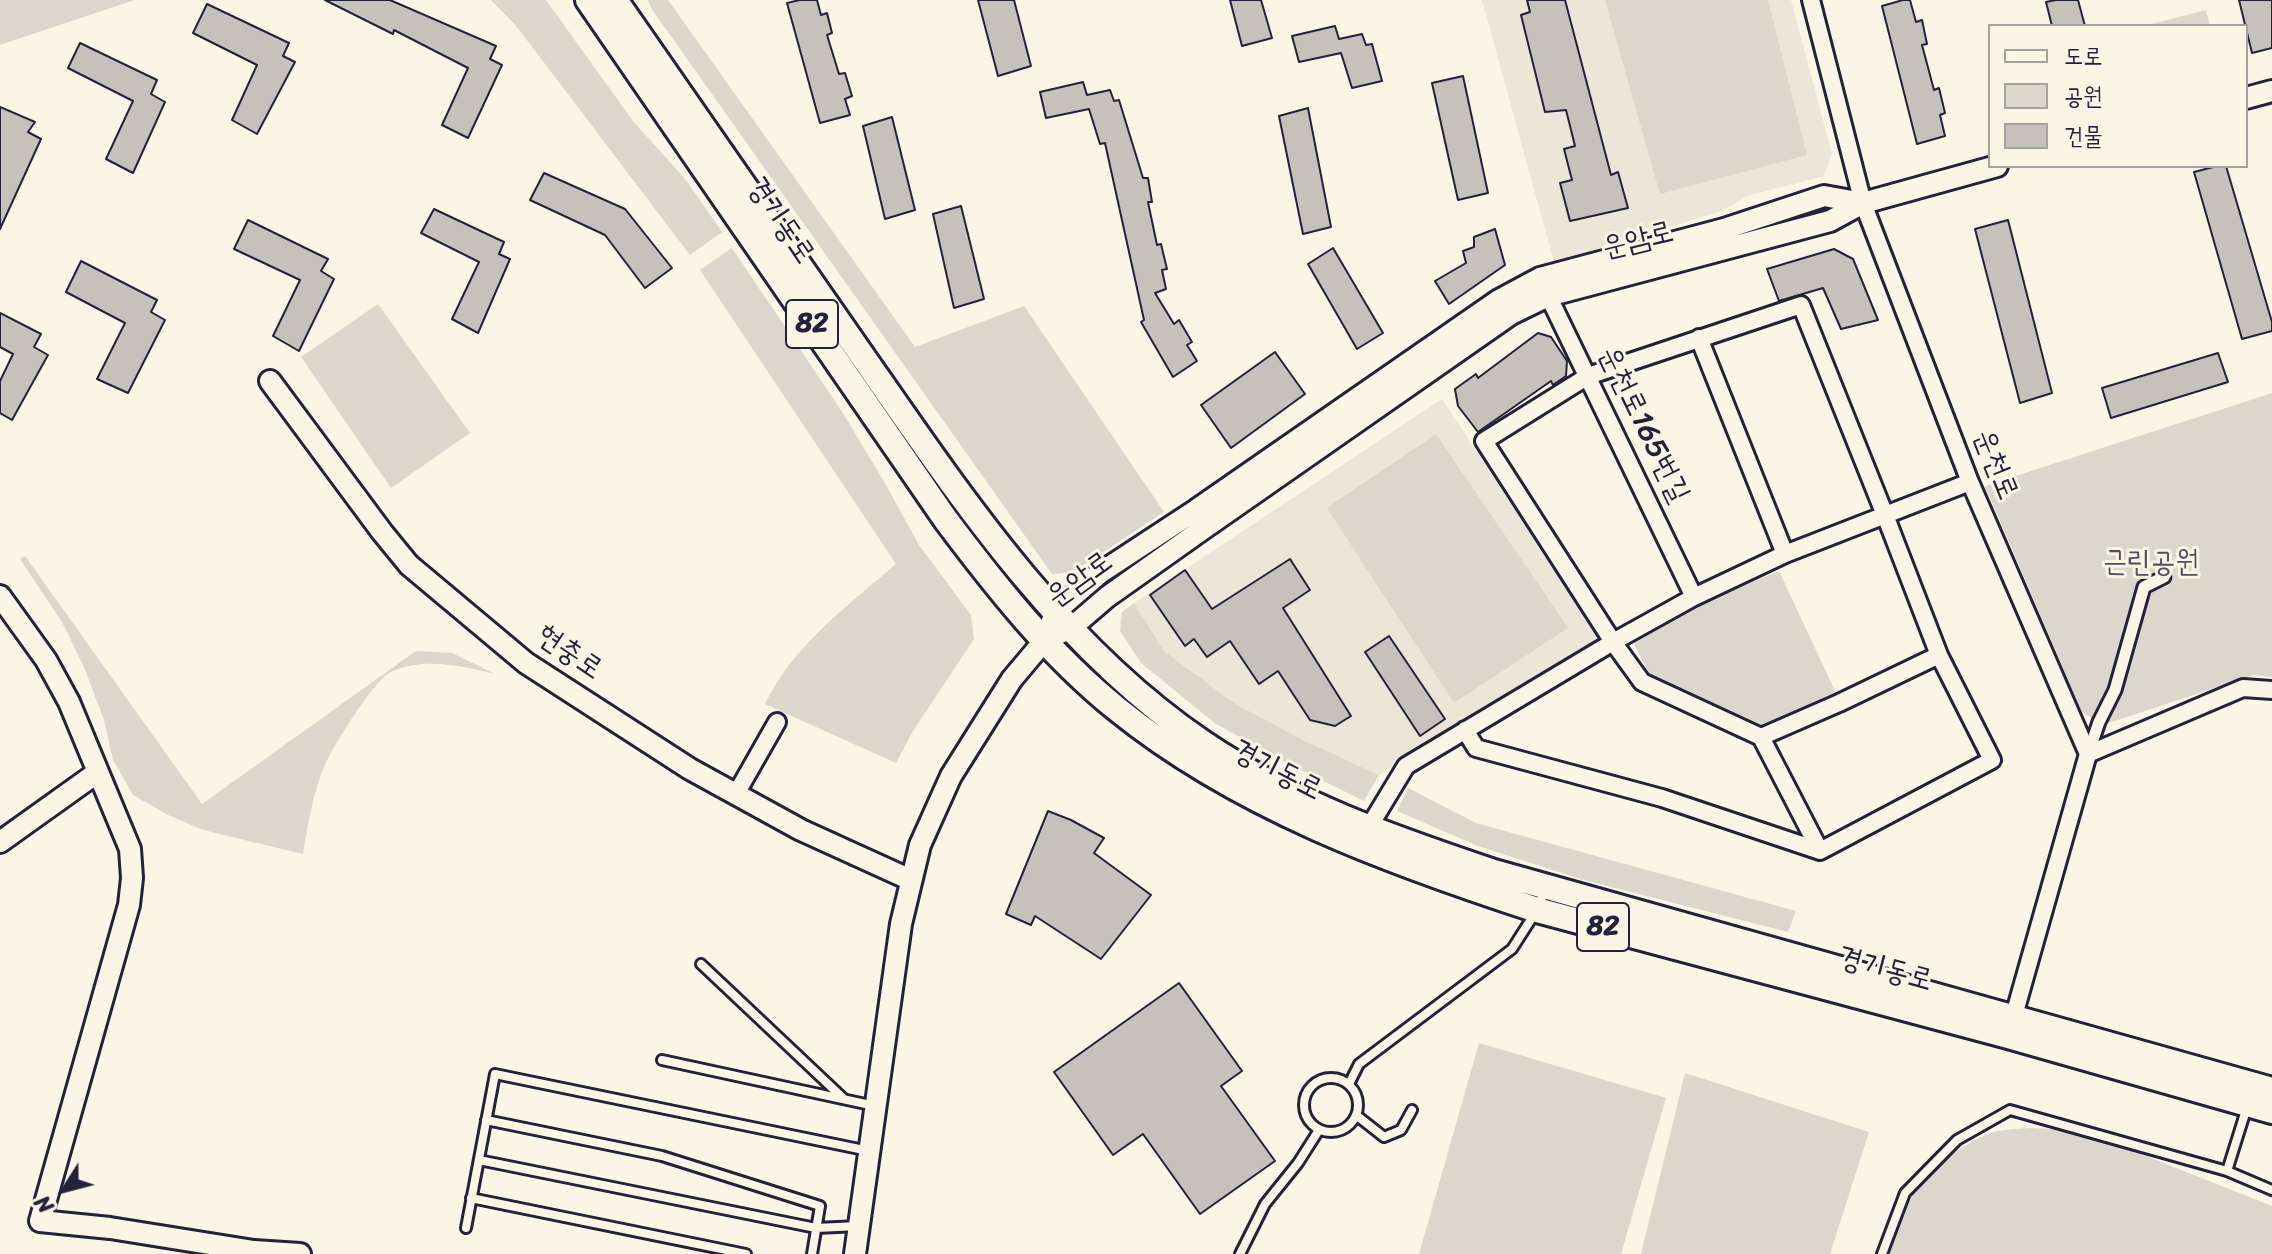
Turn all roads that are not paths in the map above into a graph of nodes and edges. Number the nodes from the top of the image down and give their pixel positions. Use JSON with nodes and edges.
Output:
{"nodes":[{"id":1,"x":568,"y":0,"type":"edge"},
{"id":2,"x":588,"y":0,"type":"edge"},
{"id":3,"x":615,"y":0,"type":"edge"},
{"id":4,"x":636,"y":0,"type":"edge"},
{"id":5,"x":1811,"y":0,"type":"edge"},
{"id":6,"x":678,"y":91,"type":"junction"},
{"id":7,"x":2272,"y":91,"type":"edge"},
{"id":8,"x":2248,"y":97,"type":"edge"},
{"id":9,"x":1990,"y":168,"type":"edge"},
{"id":10,"x":706,"y":170,"type":"junction"},
{"id":11,"x":1863,"y":203,"type":"junction"},
{"id":12,"x":1544,"y":287,"type":"junction"},
{"id":13,"x":1699,"y":338,"type":"junction"},
{"id":14,"x":1588,"y":376,"type":"junction"},
{"id":15,"x":270,"y":381,"type":"dead end"},
{"id":16,"x":1970,"y":482,"type":"junction"},
{"id":17,"x":1885,"y":515,"type":"junction"},
{"id":18,"x":1785,"y":554,"type":"junction"},
{"id":19,"x":2164,"y":577,"type":"dead end"},
{"id":20,"x":0,"y":596,"type":"edge"},
{"id":21,"x":1694,"y":597,"type":"junction"},
{"id":22,"x":1064,"y":620,"type":"junction"},
{"id":23,"x":1044,"y":641,"type":"junction"},
{"id":24,"x":1613,"y":642,"type":"junction"},
{"id":25,"x":1939,"y":655,"type":"junction"},
{"id":26,"x":2272,"y":690,"type":"edge"},
{"id":27,"x":777,"y":722,"type":"dead end"},
{"id":28,"x":1465,"y":730,"type":"junction"},
{"id":29,"x":1761,"y":737,"type":"junction"},
{"id":30,"x":2088,"y":754,"type":"junction"},
{"id":31,"x":98,"y":772,"type":"junction"},
{"id":32,"x":736,"y":794,"type":"junction"},
{"id":33,"x":1369,"y":827,"type":"junction"},
{"id":34,"x":0,"y":842,"type":"edge"},
{"id":35,"x":1820,"y":851,"type":"junction"},
{"id":36,"x":911,"y":880,"type":"junction"},
{"id":37,"x":1541,"y":898,"type":"junction"},
{"id":38,"x":701,"y":964,"type":"dead end"},
{"id":39,"x":2011,"y":1027,"type":"junction"},
{"id":40,"x":662,"y":1060,"type":"dead end"},
{"id":41,"x":1349,"y":1084,"type":"junction"},
{"id":42,"x":2272,"y":1090,"type":"edge"},
{"id":43,"x":845,"y":1099,"type":"junction"},
{"id":44,"x":2248,"y":1103,"type":"junction"},
{"id":45,"x":876,"y":1106,"type":"junction"},
{"id":46,"x":1412,"y":1110,"type":"dead end"},
{"id":47,"x":2272,"y":1111,"type":"edge"},
{"id":48,"x":1356,"y":1115,"type":"junction"},
{"id":49,"x":486,"y":1120,"type":"junction"},
{"id":50,"x":1319,"y":1130,"type":"junction"},
{"id":51,"x":870,"y":1151,"type":"junction"},
{"id":52,"x":479,"y":1160,"type":"junction"},
{"id":53,"x":2227,"y":1171,"type":"junction"},
{"id":54,"x":2272,"y":1190,"type":"edge"},
{"id":55,"x":471,"y":1198,"type":"junction"},
{"id":56,"x":859,"y":1226,"type":"junction"},
{"id":57,"x":466,"y":1228,"type":"dead end"},
{"id":58,"x":816,"y":1228,"type":"junction"},
{"id":59,"x":300,"y":1254,"type":"edge"},
{"id":60,"x":746,"y":1254,"type":"edge"},
{"id":61,"x":812,"y":1254,"type":"edge"},
{"id":62,"x":855,"y":1254,"type":"edge"},
{"id":63,"x":1240,"y":1254,"type":"edge"},
{"id":64,"x":1882,"y":1254,"type":"edge"}],
"edges":[{"from":1,"to":10,"type":"main road"},
{"from":2,"to":10,"type":"main road","name":"경기동로","number":"82"},
{"from":3,"to":6,"type":"main road","name":"경기동로","number":"82"},
{"from":4,"to":6,"type":"main road"},
{"from":5,"to":11,"type":"street","name":"운천로"},
{"from":6,"to":22,"type":"main road","name":"경기동로","number":"82"},
{"from":7,"to":8,"type":"street"},
{"from":9,"to":11,"type":"street","name":"운암로"},
{"from":10,"to":23,"type":"main road","name":"경기동로","number":"82"},
{"from":11,"to":12,"type":"street","name":"운암로"},
{"from":11,"to":16,"type":"street","name":"운천로"},
{"from":12,"to":14,"type":"street","name":"운천로165번길"},
{"from":12,"to":22,"type":"street","name":"운암로"},
{"from":13,"to":14,"type":"street"},
{"from":13,"to":17,"type":"street"},
{"from":13,"to":18,"type":"street"},
{"from":14,"to":21,"type":"street","name":"운천로165번길"},
{"from":14,"to":24,"type":"street"},
{"from":15,"to":32,"type":"street","name":"현충로"},
{"from":16,"to":17,"type":"street"},
{"from":16,"to":30,"type":"street","name":"운천로"},
{"from":17,"to":18,"type":"street"},
{"from":17,"to":25,"type":"street"},
{"from":18,"to":21,"type":"street"},
{"from":19,"to":30,"type":"street"},
{"from":20,"to":31,"type":"street"},
{"from":21,"to":24,"type":"street"},
{"from":22,"to":23,"type":"street","name":"운암로"},
{"from":22,"to":33,"type":"main road","name":"경기동로","number":"82"},
{"from":23,"to":36,"type":"street"},
{"from":23,"to":37,"type":"main road","name":"경기동로","number":"82"},
{"from":24,"to":28,"type":"street"},
{"from":24,"to":29,"type":"street"},
{"from":25,"to":29,"type":"street"},
{"from":25,"to":35,"type":"street"},
{"from":26,"to":30,"type":"street"},
{"from":27,"to":32,"type":"street"},
{"from":28,"to":33,"type":"street"},
{"from":28,"to":35,"type":"street"},
{"from":29,"to":35,"type":"street"},
{"from":30,"to":39,"type":"street"},
{"from":31,"to":34,"type":"street"},
{"from":31,"to":59,"type":"street"},
{"from":32,"to":36,"type":"street","name":"현충로"},
{"from":33,"to":37,"type":"main road","name":"경기동로","number":"82"},
{"from":36,"to":45,"type":"street"},
{"from":37,"to":39,"type":"main road","name":"경기동로","number":"82"},
{"from":37,"to":41,"type":"lane"},
{"from":38,"to":43,"type":"lane"},
{"from":39,"to":42,"type":"main road","name":"경기동로","number":"82"},
{"from":39,"to":44,"type":"main road","name":"경기동로","number":"82"},
{"from":40,"to":43,"type":"lane"},
{"from":41,"to":48,"type":"lane"},
{"from":41,"to":50,"type":"lane"},
{"from":43,"to":45,"type":"lane"},
{"from":44,"to":47,"type":"main road","name":"경기동로","number":"82"},
{"from":44,"to":53,"type":"lane"},
{"from":45,"to":51,"type":"street"},
{"from":46,"to":48,"type":"lane"},
{"from":48,"to":50,"type":"lane"},
{"from":49,"to":51,"type":"lane"},
{"from":49,"to":52,"type":"lane"},
{"from":49,"to":58,"type":"lane"},
{"from":50,"to":63,"type":"lane"},
{"from":51,"to":56,"type":"street"},
{"from":52,"to":55,"type":"lane"},
{"from":52,"to":58,"type":"lane"},
{"from":53,"to":54,"type":"lane"},
{"from":53,"to":64,"type":"lane"},
{"from":55,"to":57,"type":"lane"},
{"from":55,"to":60,"type":"lane"},
{"from":56,"to":58,"type":"lane"},
{"from":56,"to":62,"type":"street"},
{"from":58,"to":61,"type":"lane"}]}
